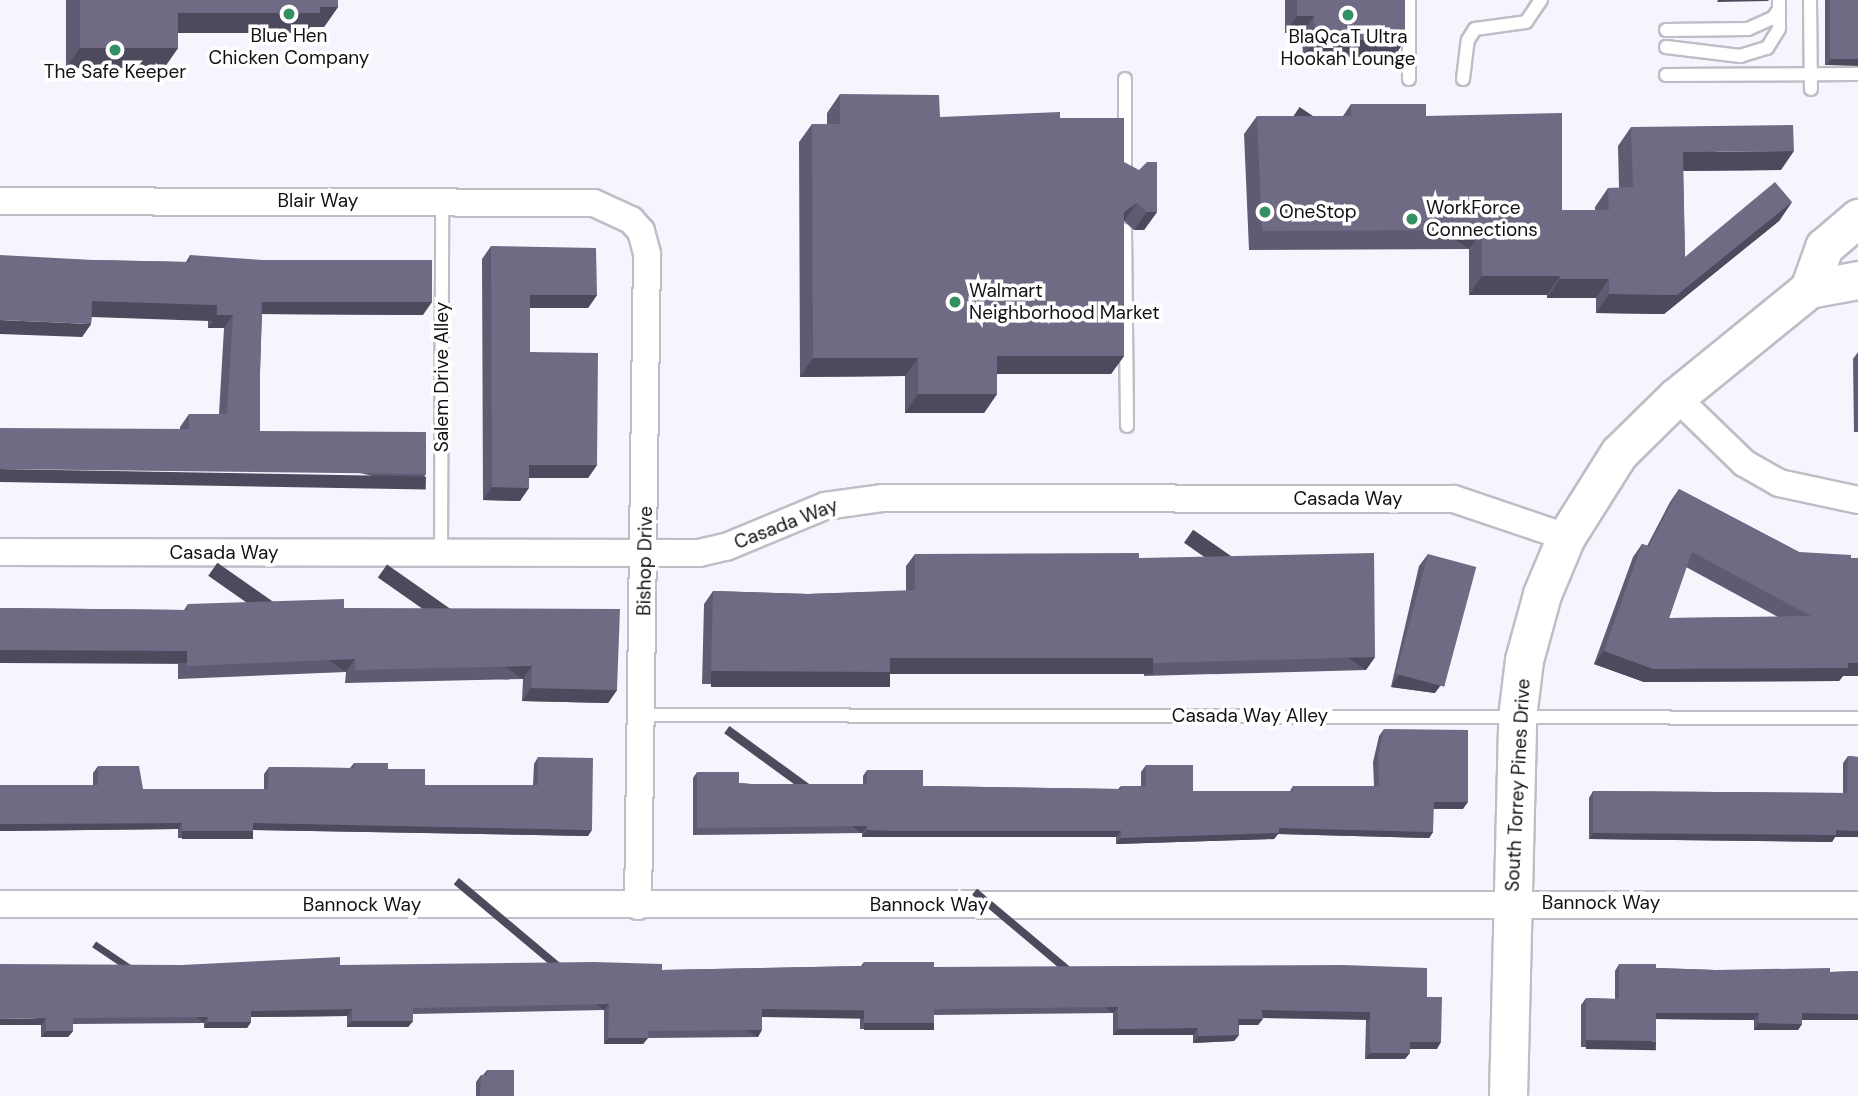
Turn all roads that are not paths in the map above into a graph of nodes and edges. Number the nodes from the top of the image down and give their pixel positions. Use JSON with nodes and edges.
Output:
{"nodes":[{"id":1,"x":1409,"y":0,"type":"edge"},
{"id":2,"x":1541,"y":0,"type":"edge"},
{"id":3,"x":1810,"y":0,"type":"edge"},
{"id":4,"x":1779,"y":5,"type":"edge"},
{"id":5,"x":1666,"y":30,"type":"dead end"},
{"id":6,"x":1666,"y":47,"type":"dead end"},
{"id":7,"x":1858,"y":74,"type":"edge"},
{"id":8,"x":1666,"y":75,"type":"dead end"},
{"id":9,"x":1811,"y":75,"type":"junction"},
{"id":10,"x":1125,"y":79,"type":"dead end"},
{"id":11,"x":1409,"y":79,"type":"dead end"},
{"id":12,"x":1462,"y":79,"type":"dead end"},
{"id":13,"x":1811,"y":89,"type":"dead end"},
{"id":14,"x":1125,"y":180,"type":"edge"},
{"id":15,"x":0,"y":201,"type":"edge"},
{"id":16,"x":442,"y":201,"type":"junction"},
{"id":17,"x":1858,"y":218,"type":"edge"},
{"id":18,"x":631,"y":220,"type":"joint"},
{"id":19,"x":1125,"y":230,"type":"edge"},
{"id":20,"x":1858,"y":280,"type":"edge"},
{"id":21,"x":1809,"y":289,"type":"junction"},
{"id":22,"x":1676,"y":397,"type":"junction"},
{"id":23,"x":1126,"y":426,"type":"dead end"},
{"id":24,"x":1858,"y":500,"type":"edge"},
{"id":25,"x":1566,"y":537,"type":"junction"},
{"id":26,"x":0,"y":552,"type":"edge"},
{"id":27,"x":441,"y":553,"type":"junction"},
{"id":28,"x":645,"y":553,"type":"junction"},
{"id":29,"x":642,"y":715,"type":"junction"},
{"id":30,"x":1517,"y":717,"type":"junction"},
{"id":31,"x":1858,"y":718,"type":"edge"},
{"id":32,"x":0,"y":904,"type":"edge"},
{"id":33,"x":1513,"y":904,"type":"junction"},
{"id":34,"x":638,"y":905,"type":"junction"},
{"id":35,"x":1858,"y":905,"type":"edge"},
{"id":36,"x":1508,"y":1096,"type":"edge"}],
"edges":[{"from":1,"to":11,"type":"lane"},
{"from":2,"to":12,"type":"lane"},
{"from":3,"to":9,"type":"lane"},
{"from":4,"to":5,"type":"lane"},
{"from":4,"to":6,"type":"lane"},
{"from":7,"to":9,"type":"lane"},
{"from":8,"to":9,"type":"lane"},
{"from":9,"to":13,"type":"lane"},
{"from":10,"to":14,"type":"lane"},
{"from":15,"to":16,"type":"street","name":"Blair Way"},
{"from":16,"to":18,"type":"street","name":"Blair Way"},
{"from":16,"to":27,"type":"lane","name":"Salem Drive Alley"},
{"from":17,"to":21,"type":"main road"},
{"from":18,"to":28,"type":"street","name":"Bishop Drive"},
{"from":19,"to":23,"type":"lane"},
{"from":20,"to":21,"type":"main road","name":"South Torrey Pines Drive"},
{"from":21,"to":22,"type":"main road","name":"South Torrey Pines Drive"},
{"from":22,"to":24,"type":"street"},
{"from":22,"to":25,"type":"main road","name":"South Torrey Pines Drive"},
{"from":25,"to":28,"type":"street","name":"Casada Way"},
{"from":25,"to":30,"type":"main road","name":"South Torrey Pines Drive"},
{"from":26,"to":27,"type":"street","name":"Casada Way"},
{"from":27,"to":28,"type":"street","name":"Casada Way"},
{"from":28,"to":29,"type":"street","name":"Bishop Drive"},
{"from":29,"to":30,"type":"lane","name":"Casada Way Alley"},
{"from":29,"to":34,"type":"street","name":"Bishop Drive"},
{"from":30,"to":31,"type":"lane","name":"Casada Way Alley"},
{"from":30,"to":33,"type":"main road","name":"South Torrey Pines Drive"},
{"from":32,"to":34,"type":"street","name":"Bannock Way"},
{"from":33,"to":34,"type":"street","name":"Bannock Way"},
{"from":33,"to":35,"type":"street","name":"Bannock Way"},
{"from":33,"to":36,"type":"main road","name":"South Torrey Pines Drive"}]}
